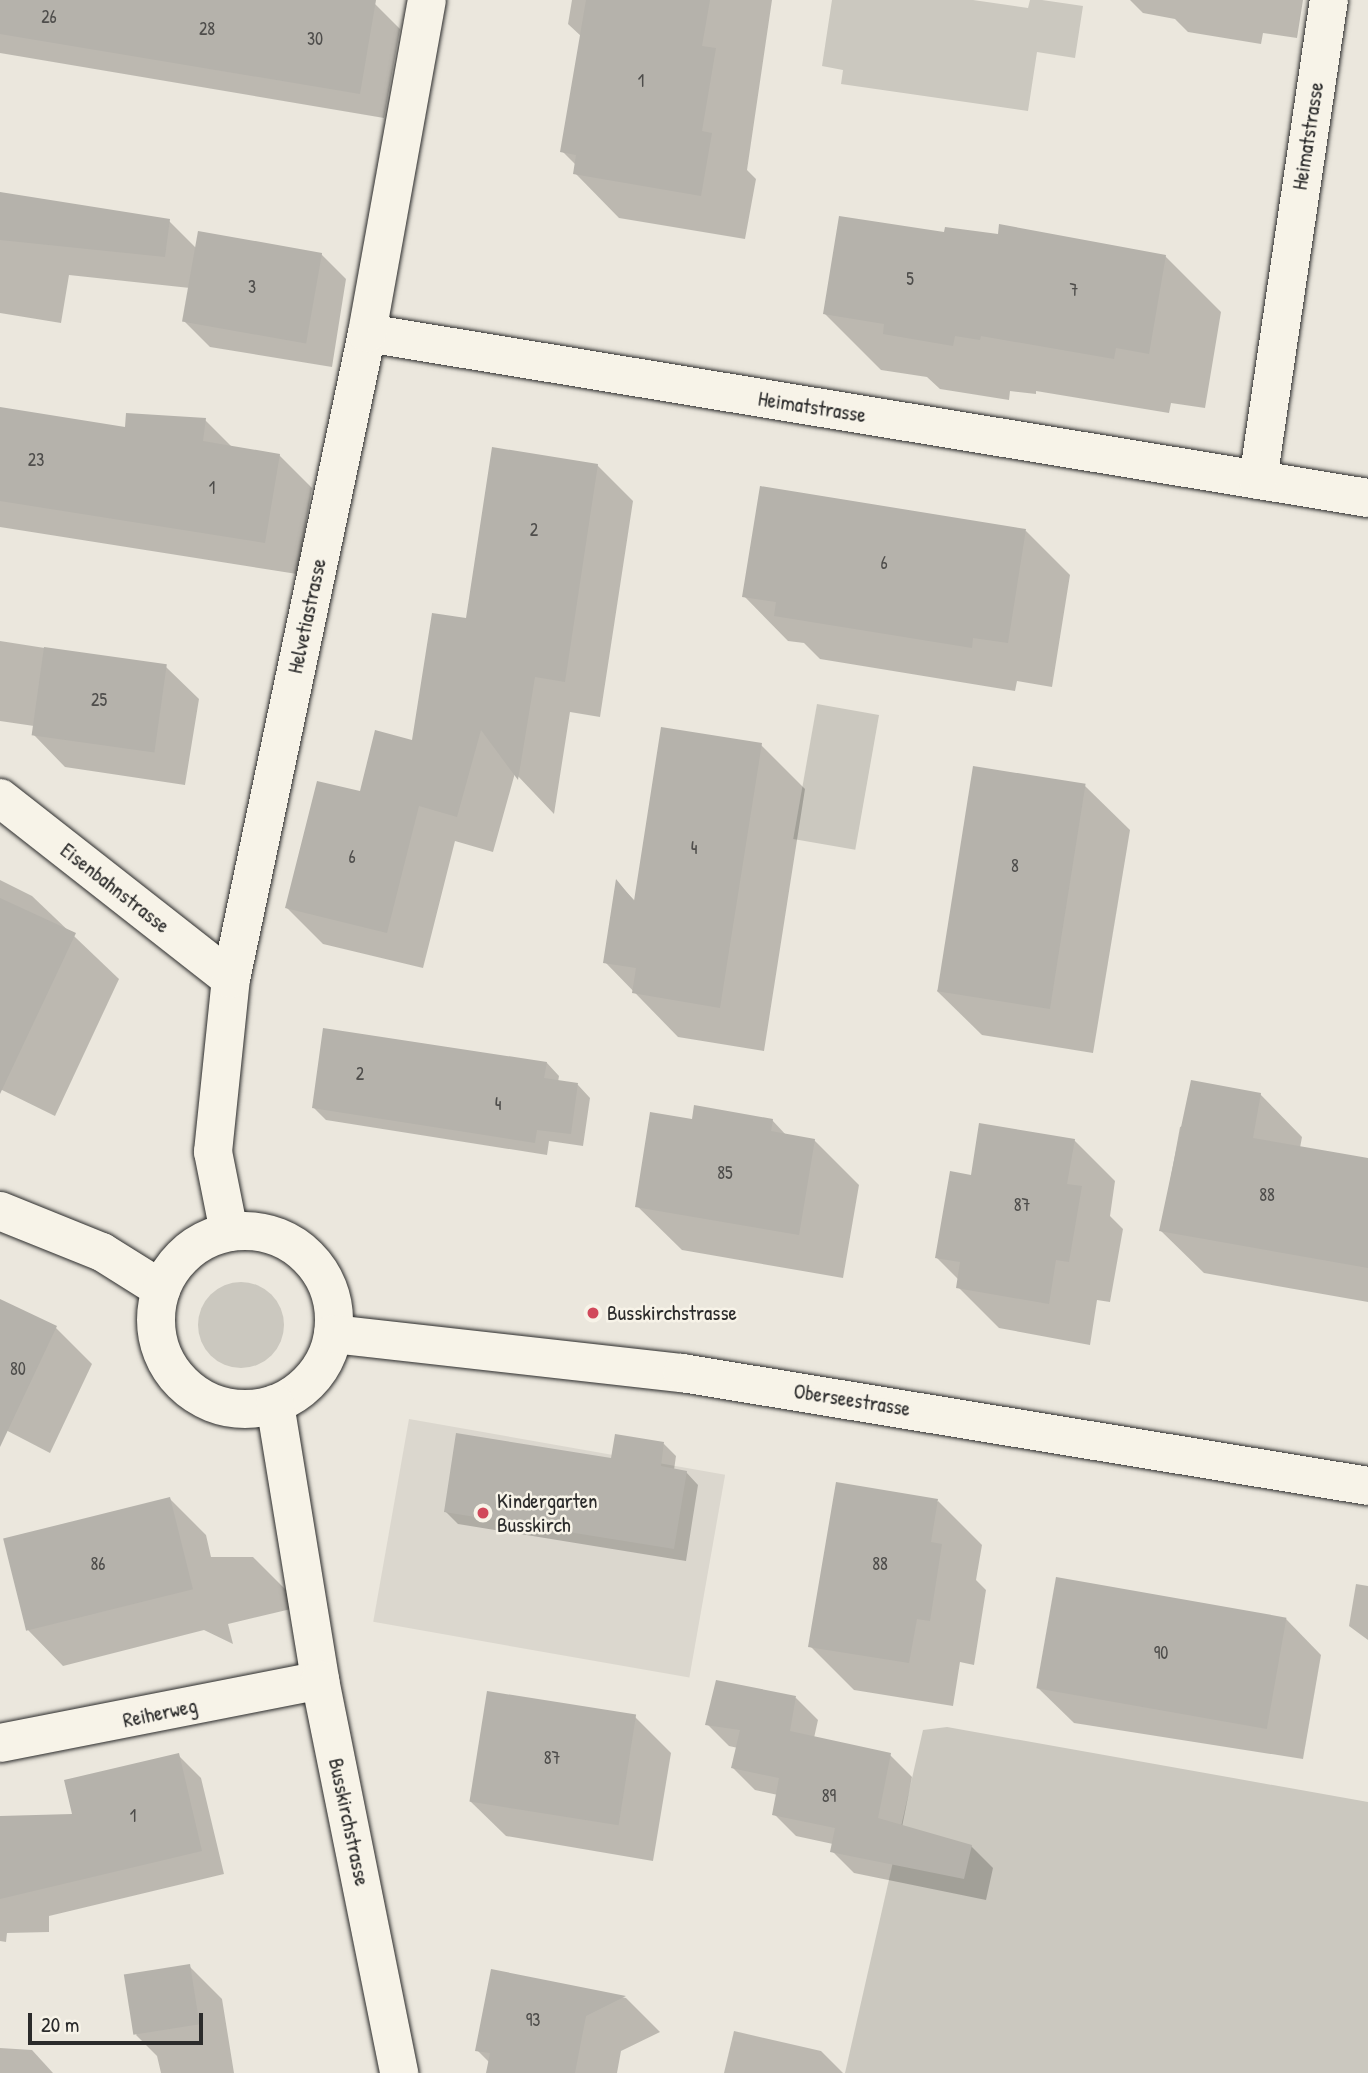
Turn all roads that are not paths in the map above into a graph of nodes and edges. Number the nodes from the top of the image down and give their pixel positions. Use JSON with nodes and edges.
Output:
{"nodes":[{"id":1,"x":427,"y":0,"type":"edge"},
{"id":2,"x":1329,"y":0,"type":"edge"},
{"id":3,"x":367,"y":333,"type":"junction"},
{"id":4,"x":1258,"y":480,"type":"junction"},
{"id":5,"x":1368,"y":498,"type":"edge"},
{"id":6,"x":0,"y":798,"type":"edge"},
{"id":7,"x":231,"y":979,"type":"junction"},
{"id":8,"x":0,"y":1211,"type":"edge"},
{"id":9,"x":229,"y":1232,"type":"junction"},
{"id":10,"x":161,"y":1289,"type":"junction"},
{"id":11,"x":333,"y":1334,"type":"junction"},
{"id":12,"x":275,"y":1404,"type":"junction"},
{"id":13,"x":1368,"y":1486,"type":"edge"},
{"id":14,"x":320,"y":1680,"type":"junction"},
{"id":15,"x":0,"y":1743,"type":"edge"},
{"id":16,"x":399,"y":2073,"type":"edge"}],
"edges":[{"from":1,"to":3,"type":"street","name":"Helvetiastrasse"},
{"from":2,"to":4,"type":"street","name":"Heimatstrasse"},
{"from":3,"to":4,"type":"street","name":"Heimatstrasse"},
{"from":3,"to":7,"type":"street","name":"Helvetiastrasse"},
{"from":4,"to":5,"type":"street","name":"Heimatstrasse"},
{"from":6,"to":7,"type":"street","name":"Eisenbahnstrasse"},
{"from":7,"to":9,"type":"street","name":"Helvetiastrasse"},
{"from":8,"to":10,"type":"street"},
{"from":9,"to":10,"type":"street"},
{"from":9,"to":11,"type":"street"},
{"from":10,"to":12,"type":"street"},
{"from":11,"to":12,"type":"street"},
{"from":11,"to":13,"type":"street","name":"Oberseestrasse"},
{"from":12,"to":14,"type":"street","name":"Busskirchstrasse"},
{"from":14,"to":15,"type":"street","name":"Reiherweg"},
{"from":14,"to":16,"type":"street","name":"Busskirchstrasse"}]}
